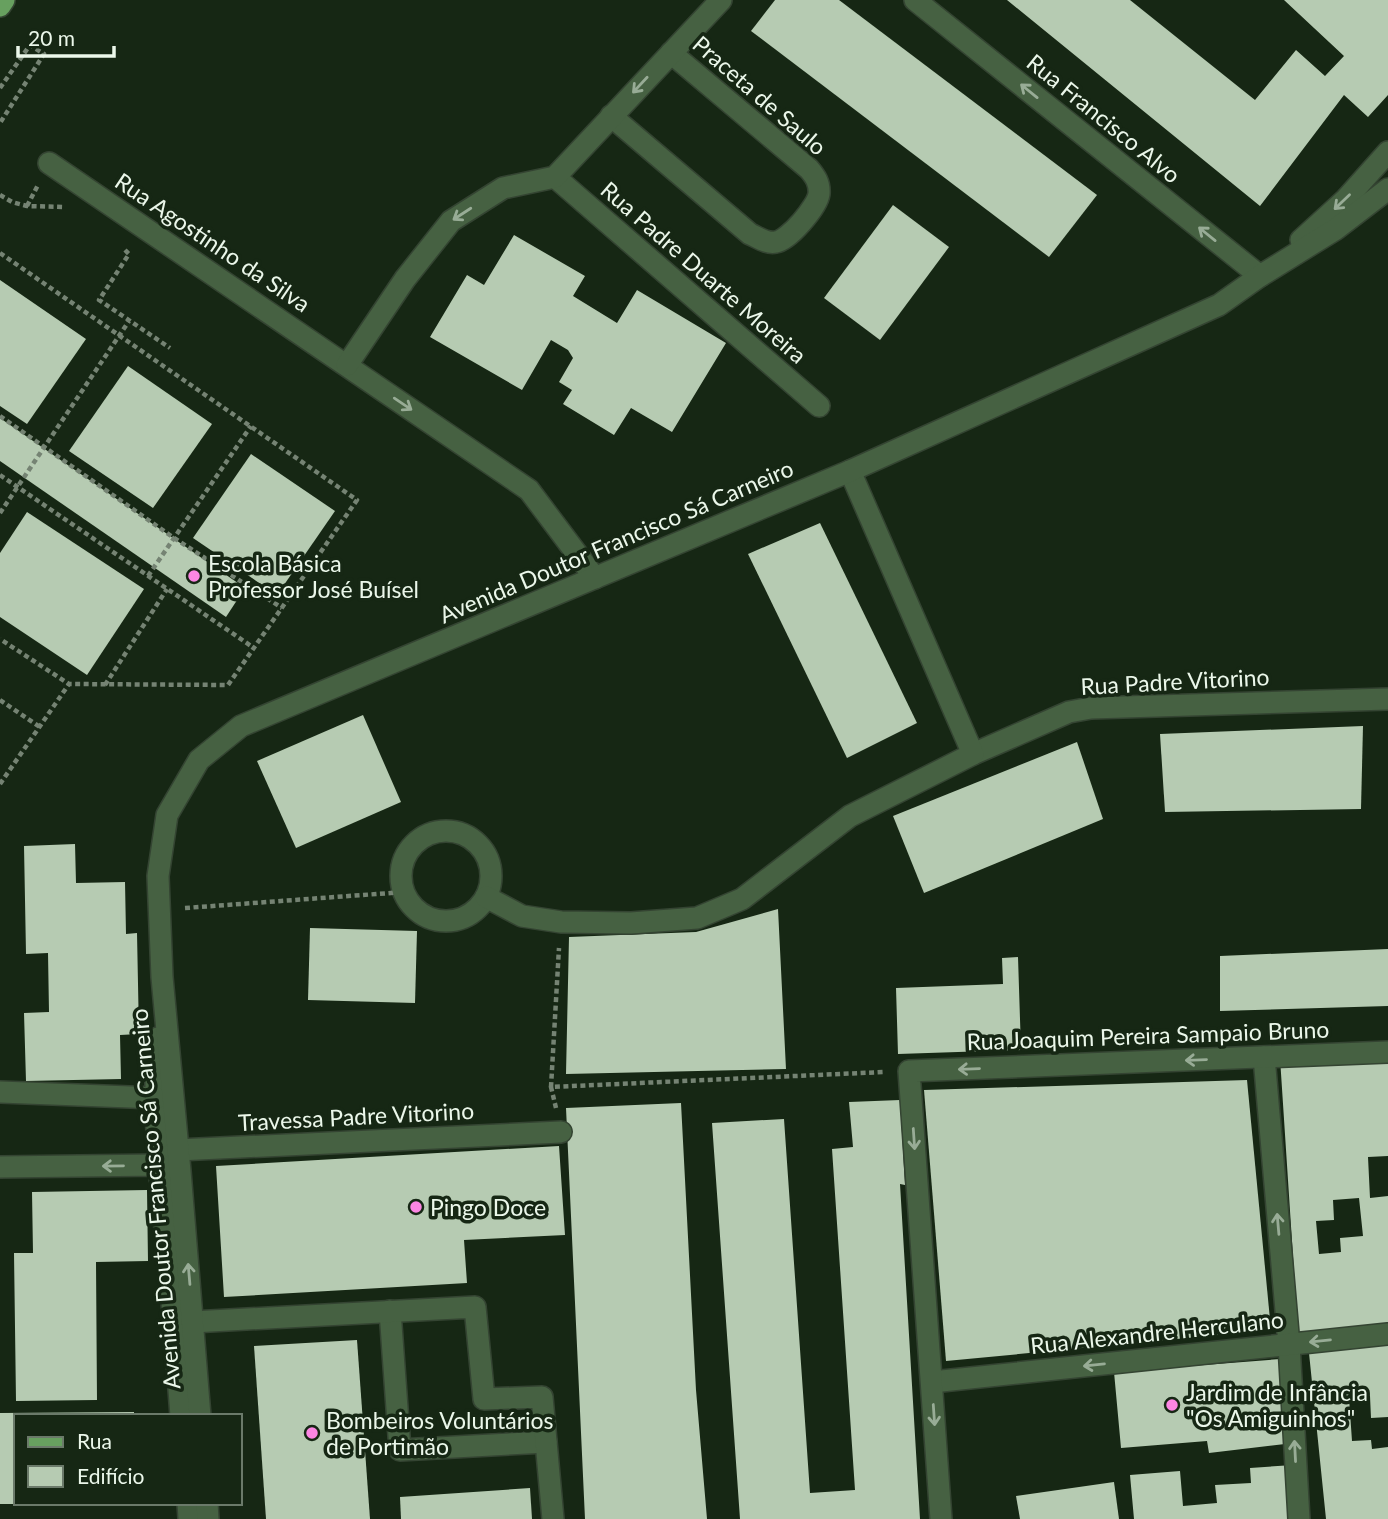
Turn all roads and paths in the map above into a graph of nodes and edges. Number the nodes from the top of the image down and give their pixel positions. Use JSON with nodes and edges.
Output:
{"nodes":[{"id":1,"x":4,"y":0,"type":"edge"},
{"id":2,"x":721,"y":0,"type":"edge"},
{"id":3,"x":915,"y":0,"type":"edge"},
{"id":4,"x":0,"y":6,"type":"edge"},
{"id":5,"x":671,"y":53,"type":"junction"},
{"id":6,"x":0,"y":89,"type":"edge"},
{"id":7,"x":611,"y":116,"type":"junction"},
{"id":8,"x":0,"y":123,"type":"edge"},
{"id":9,"x":1388,"y":152,"type":"edge"},
{"id":10,"x":49,"y":163,"type":"dead end"},
{"id":11,"x":555,"y":177,"type":"junction"},
{"id":12,"x":1388,"y":189,"type":"edge"},
{"id":13,"x":0,"y":195,"type":"edge"},
{"id":14,"x":73,"y":214,"type":"dead end"},
{"id":15,"x":118,"y":246,"type":"dead end"},
{"id":16,"x":0,"y":253,"type":"edge"},
{"id":17,"x":1260,"y":276,"type":"junction"},
{"id":18,"x":129,"y":321,"type":"junction"},
{"id":19,"x":120,"y":335,"type":"junction"},
{"id":20,"x":170,"y":348,"type":"dead end"},
{"id":21,"x":347,"y":365,"type":"junction"},
{"id":22,"x":819,"y":406,"type":"dead end"},
{"id":23,"x":0,"y":416,"type":"edge"},
{"id":24,"x":251,"y":426,"type":"junction"},
{"id":25,"x":44,"y":447,"type":"junction"},
{"id":26,"x":850,"y":471,"type":"junction"},
{"id":27,"x":0,"y":475,"type":"edge"},
{"id":28,"x":17,"y":488,"type":"junction"},
{"id":29,"x":0,"y":513,"type":"edge"},
{"id":30,"x":174,"y":538,"type":"junction"},
{"id":31,"x":148,"y":576,"type":"junction"},
{"id":32,"x":595,"y":578,"type":"junction"},
{"id":33,"x":167,"y":589,"type":"junction"},
{"id":34,"x":282,"y":608,"type":"junction"},
{"id":35,"x":0,"y":639,"type":"edge"},
{"id":36,"x":254,"y":648,"type":"junction"},
{"id":37,"x":69,"y":684,"type":"junction"},
{"id":38,"x":105,"y":685,"type":"junction"},
{"id":39,"x":1388,"y":699,"type":"edge"},
{"id":40,"x":0,"y":700,"type":"edge"},
{"id":41,"x":40,"y":727,"type":"junction"},
{"id":42,"x":973,"y":754,"type":"junction"},
{"id":43,"x":0,"y":784,"type":"edge"},
{"id":44,"x":404,"y":892,"type":"junction"},
{"id":45,"x":486,"y":897,"type":"junction"},
{"id":46,"x":160,"y":910,"type":"junction"},
{"id":47,"x":561,"y":922,"type":"junction"},
{"id":48,"x":162,"y":977,"type":"junction"},
{"id":49,"x":1388,"y":1052,"type":"edge"},
{"id":50,"x":1264,"y":1058,"type":"junction"},
{"id":51,"x":909,"y":1071,"type":"junction"},
{"id":52,"x":551,"y":1087,"type":"junction"},
{"id":53,"x":0,"y":1092,"type":"edge"},
{"id":54,"x":156,"y":1098,"type":"junction"},
{"id":55,"x":561,"y":1132,"type":"joint"},
{"id":56,"x":179,"y":1161,"type":"junction"},
{"id":57,"x":159,"y":1165,"type":"junction"},
{"id":58,"x":0,"y":1167,"type":"edge"},
{"id":59,"x":390,"y":1311,"type":"junction"},
{"id":60,"x":192,"y":1322,"type":"junction"},
{"id":61,"x":1388,"y":1334,"type":"edge"},
{"id":62,"x":1289,"y":1345,"type":"junction"},
{"id":63,"x":932,"y":1382,"type":"junction"},
{"id":64,"x":181,"y":1414,"type":"edge"},
{"id":65,"x":200,"y":1414,"type":"edge"},
{"id":66,"x":546,"y":1442,"type":"junction"},
{"id":67,"x":553,"y":1519,"type":"edge"},
{"id":68,"x":942,"y":1519,"type":"edge"},
{"id":69,"x":1299,"y":1519,"type":"edge"}],
"edges":[{"from":1,"to":4,"type":"main road"},
{"from":2,"to":5,"type":"street"},
{"from":17,"to":3,"type":"street","name":"Rua Francisco Alvo","one_way":true},
{"from":5,"to":7,"type":"street","one_way":true},
{"from":5,"to":7,"type":"street","name":"Praceta de Saulo"},
{"from":6,"to":8,"type":"path"},
{"from":7,"to":11,"type":"street"},
{"from":9,"to":17,"type":"street","name":"Avenida Doutor Francisco Sá Carneiro","one_way":true},
{"from":10,"to":21,"type":"street","name":"Rua Agostinho da Silva"},
{"from":11,"to":21,"type":"street","one_way":true},
{"from":11,"to":22,"type":"street","name":"Rua Padre Duarte Moreira"},
{"from":12,"to":17,"type":"street","name":"Avenida Doutor Francisco Sá Carneiro"},
{"from":13,"to":14,"type":"path"},
{"from":15,"to":18,"type":"path"},
{"from":16,"to":19,"type":"path"},
{"from":17,"to":26,"type":"street","name":"Avenida Doutor Francisco Sá Carneiro"},
{"from":18,"to":19,"type":"path"},
{"from":18,"to":20,"type":"path"},
{"from":19,"to":24,"type":"path"},
{"from":19,"to":25,"type":"path"},
{"from":21,"to":32,"type":"street","name":"Rua Agostinho da Silva","one_way":true},
{"from":23,"to":25,"type":"path"},
{"from":24,"to":30,"type":"path"},
{"from":24,"to":34,"type":"path"},
{"from":25,"to":28,"type":"path"},
{"from":25,"to":30,"type":"path"},
{"from":26,"to":32,"type":"street","name":"Avenida Doutor Francisco Sá Carneiro"},
{"from":26,"to":42,"type":"street"},
{"from":27,"to":28,"type":"path"},
{"from":28,"to":29,"type":"path"},
{"from":28,"to":31,"type":"path"},
{"from":30,"to":31,"type":"path"},
{"from":30,"to":34,"type":"path"},
{"from":31,"to":33,"type":"path"},
{"from":32,"to":46,"type":"street","name":"Avenida Doutor Francisco Sá Carneiro"},
{"from":33,"to":36,"type":"path"},
{"from":33,"to":38,"type":"path"},
{"from":34,"to":36,"type":"path"},
{"from":35,"to":37,"type":"path"},
{"from":36,"to":38,"type":"path"},
{"from":37,"to":38,"type":"path"},
{"from":37,"to":41,"type":"path"},
{"from":39,"to":42,"type":"street","name":"Rua Padre Vitorino"},
{"from":40,"to":41,"type":"path"},
{"from":41,"to":43,"type":"path"},
{"from":42,"to":47,"type":"street","name":"Rua Padre Vitorino"},
{"from":44,"to":45,"type":"street"},
{"from":44,"to":45,"type":"street"},
{"from":44,"to":46,"type":"path"},
{"from":45,"to":47,"type":"street","name":"Rua Padre Vitorino"},
{"from":46,"to":48,"type":"street","name":"Avenida Doutor Francisco Sá Carneiro"},
{"from":47,"to":52,"type":"path"},
{"from":48,"to":54,"type":"street","name":"Avenida Doutor Francisco Sá Carneiro"},
{"from":48,"to":56,"type":"street","name":"Avenida Doutor Francisco Sá Carneiro"},
{"from":49,"to":50,"type":"street","name":"Rua Joaquim Pereira Sampaio Bruno"},
{"from":50,"to":51,"type":"street","name":"Rua Joaquim Pereira Sampaio Bruno","one_way":true},
{"from":62,"to":50,"type":"street","one_way":true},
{"from":51,"to":52,"type":"path"},
{"from":51,"to":63,"type":"street","one_way":true},
{"from":52,"to":55,"type":"path"},
{"from":53,"to":54,"type":"street"},
{"from":54,"to":57,"type":"street","name":"Avenida Doutor Francisco Sá Carneiro"},
{"from":55,"to":56,"type":"street","name":"Travessa Padre Vitorino"},
{"from":56,"to":57,"type":"street","name":"Travessa Padre Vitorino"},
{"from":60,"to":56,"type":"street","name":"Avenida Doutor Francisco Sá Carneiro","one_way":true},
{"from":57,"to":58,"type":"street","name":"Travessa Padre Vitorino","one_way":true},
{"from":57,"to":64,"type":"street","name":"Avenida Doutor Francisco Sá Carneiro"},
{"from":59,"to":60,"type":"street"},
{"from":59,"to":66,"type":"street"},
{"from":59,"to":66,"type":"street"},
{"from":60,"to":65,"type":"street","name":"Avenida Doutor Francisco Sá Carneiro"},
{"from":61,"to":62,"type":"street","name":"Rua Alexandre Herculano","one_way":true},
{"from":62,"to":63,"type":"street","name":"Rua Alexandre Herculano","one_way":true},
{"from":69,"to":62,"type":"street","one_way":true},
{"from":63,"to":68,"type":"street","one_way":true},
{"from":66,"to":67,"type":"street"}]}
